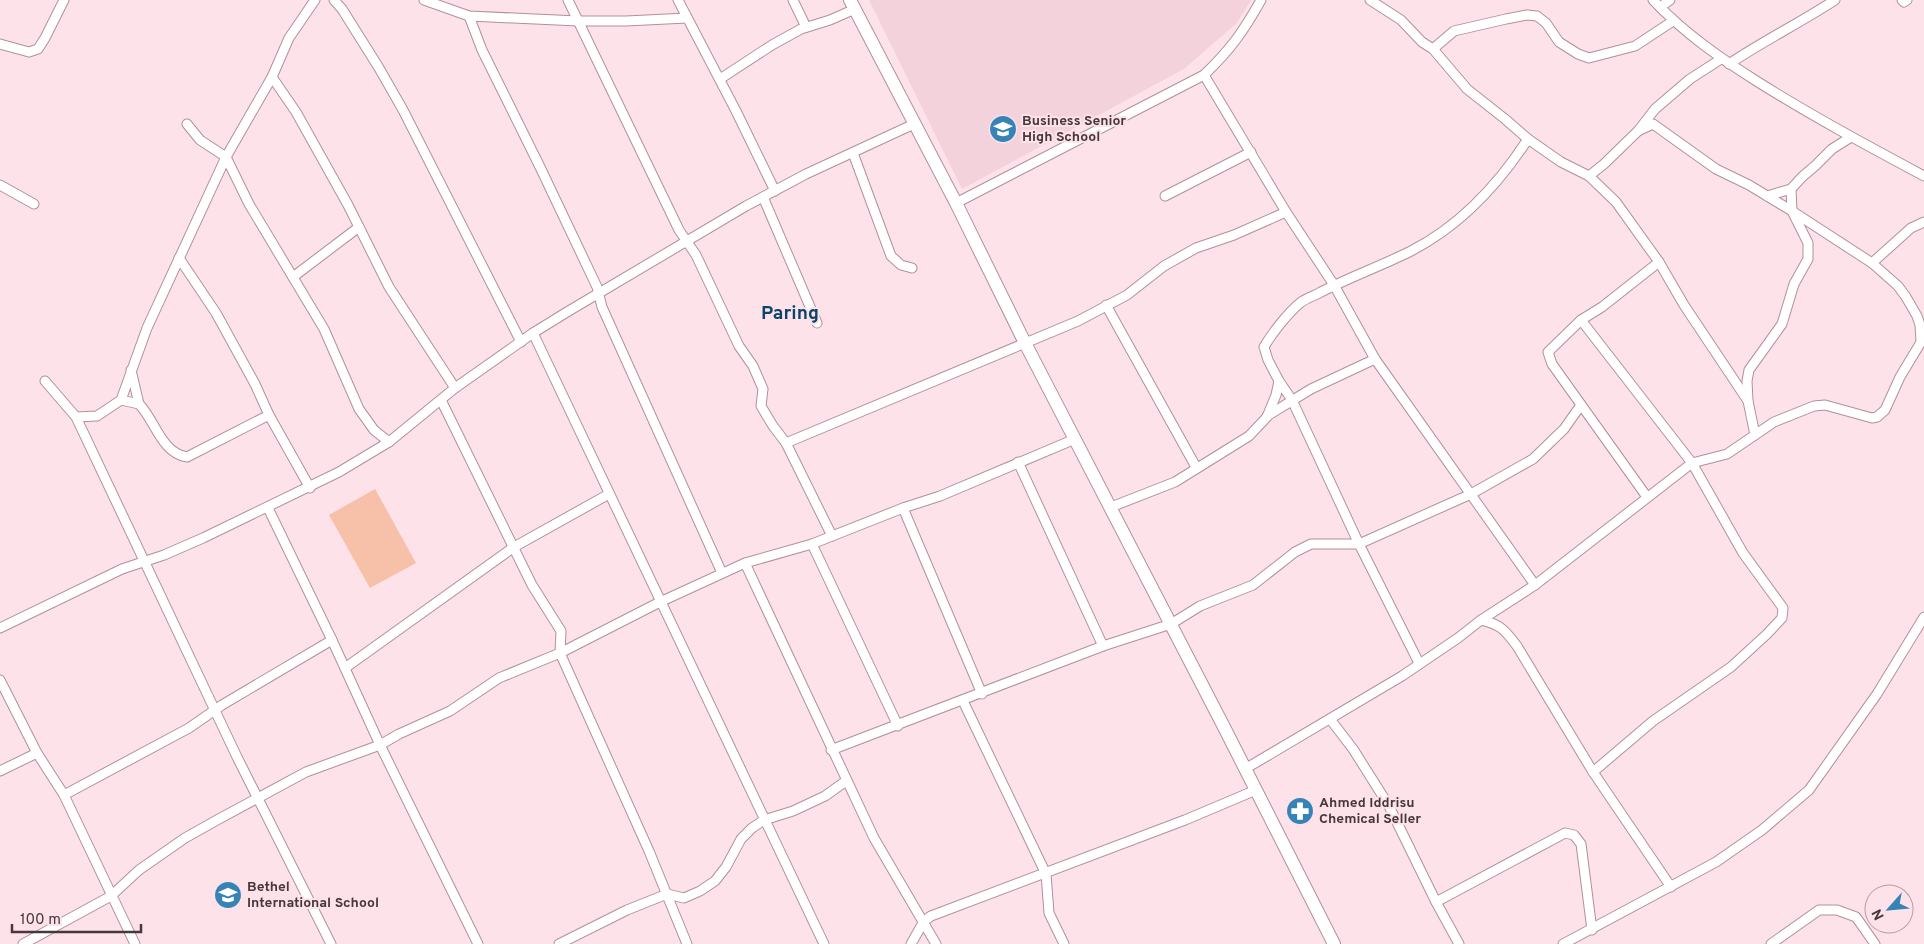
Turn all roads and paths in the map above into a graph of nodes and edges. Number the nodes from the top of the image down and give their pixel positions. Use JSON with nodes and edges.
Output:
{"nodes":[{"id":1,"x":64,"y":0,"type":"edge"},
{"id":2,"x":315,"y":0,"type":"edge"},
{"id":3,"x":334,"y":0,"type":"edge"},
{"id":4,"x":424,"y":0,"type":"edge"},
{"id":5,"x":568,"y":0,"type":"edge"},
{"id":6,"x":678,"y":0,"type":"edge"},
{"id":7,"x":793,"y":0,"type":"edge"},
{"id":8,"x":1261,"y":0,"type":"edge"},
{"id":9,"x":1370,"y":0,"type":"edge"},
{"id":10,"x":1653,"y":0,"type":"edge"},
{"id":11,"x":1670,"y":0,"type":"edge"},
{"id":12,"x":1835,"y":0,"type":"edge"},
{"id":13,"x":1902,"y":0,"type":"edge"},
{"id":14,"x":1907,"y":0,"type":"edge"},
{"id":15,"x":852,"y":4,"type":"edge"},
{"id":16,"x":1660,"y":7,"type":"junction"},
{"id":17,"x":469,"y":16,"type":"junction"},
{"id":18,"x":687,"y":18,"type":"junction"},
{"id":19,"x":578,"y":21,"type":"junction"},
{"id":20,"x":1673,"y":21,"type":"junction"},
{"id":21,"x":806,"y":27,"type":"junction"},
{"id":22,"x":0,"y":44,"type":"edge"},
{"id":23,"x":1433,"y":49,"type":"junction"},
{"id":24,"x":1725,"y":61,"type":"junction"},
{"id":25,"x":1204,"y":75,"type":"junction"},
{"id":26,"x":272,"y":76,"type":"junction"},
{"id":27,"x":720,"y":79,"type":"junction"},
{"id":28,"x":1655,"y":109,"type":"junction"},
{"id":29,"x":187,"y":124,"type":"dead end"},
{"id":30,"x":914,"y":124,"type":"junction"},
{"id":31,"x":1653,"y":124,"type":"junction"},
{"id":32,"x":1638,"y":131,"type":"junction"},
{"id":33,"x":1851,"y":137,"type":"junction"},
{"id":34,"x":1528,"y":139,"type":"junction"},
{"id":35,"x":1252,"y":152,"type":"junction"},
{"id":36,"x":853,"y":153,"type":"junction"},
{"id":37,"x":226,"y":157,"type":"junction"},
{"id":38,"x":1589,"y":176,"type":"junction"},
{"id":39,"x":1924,"y":176,"type":"edge"},
{"id":40,"x":0,"y":185,"type":"edge"},
{"id":41,"x":1791,"y":189,"type":"junction"},
{"id":42,"x":774,"y":191,"type":"junction"},
{"id":43,"x":1165,"y":196,"type":"dead end"},
{"id":44,"x":1767,"y":196,"type":"junction"},
{"id":45,"x":764,"y":197,"type":"junction"},
{"id":46,"x":956,"y":203,"type":"junction"},
{"id":47,"x":34,"y":204,"type":"dead end"},
{"id":48,"x":1792,"y":211,"type":"junction"},
{"id":49,"x":1286,"y":212,"type":"junction"},
{"id":50,"x":1924,"y":222,"type":"edge"},
{"id":51,"x":359,"y":227,"type":"junction"},
{"id":52,"x":686,"y":240,"type":"junction"},
{"id":53,"x":179,"y":258,"type":"junction"},
{"id":54,"x":1659,"y":262,"type":"junction"},
{"id":55,"x":1872,"y":263,"type":"junction"},
{"id":56,"x":912,"y":268,"type":"dead end"},
{"id":57,"x":293,"y":277,"type":"junction"},
{"id":58,"x":1334,"y":285,"type":"junction"},
{"id":59,"x":599,"y":293,"type":"junction"},
{"id":60,"x":1106,"y":306,"type":"junction"},
{"id":61,"x":1582,"y":320,"type":"junction"},
{"id":62,"x":818,"y":323,"type":"dead end"},
{"id":63,"x":533,"y":333,"type":"junction"},
{"id":64,"x":521,"y":342,"type":"junction"},
{"id":65,"x":1025,"y":343,"type":"junction"},
{"id":66,"x":1375,"y":359,"type":"junction"},
{"id":67,"x":131,"y":369,"type":"junction"},
{"id":68,"x":1279,"y":381,"type":"junction"},
{"id":69,"x":44,"y":382,"type":"dead end"},
{"id":70,"x":455,"y":388,"type":"junction"},
{"id":71,"x":121,"y":400,"type":"junction"},
{"id":72,"x":441,"y":400,"type":"junction"},
{"id":73,"x":1292,"y":400,"type":"junction"},
{"id":74,"x":1748,"y":401,"type":"junction"},
{"id":75,"x":139,"y":404,"type":"junction"},
{"id":76,"x":1581,"y":405,"type":"junction"},
{"id":77,"x":268,"y":415,"type":"junction"},
{"id":78,"x":1267,"y":416,"type":"junction"},
{"id":79,"x":76,"y":417,"type":"junction"},
{"id":80,"x":1755,"y":435,"type":"junction"},
{"id":81,"x":1075,"y":439,"type":"junction"},
{"id":82,"x":389,"y":442,"type":"junction"},
{"id":83,"x":786,"y":443,"type":"junction"},
{"id":84,"x":1018,"y":462,"type":"junction"},
{"id":85,"x":1692,"y":463,"type":"junction"},
{"id":86,"x":1196,"y":467,"type":"junction"},
{"id":87,"x":310,"y":488,"type":"junction"},
{"id":88,"x":609,"y":494,"type":"junction"},
{"id":89,"x":1471,"y":494,"type":"junction"},
{"id":90,"x":1647,"y":498,"type":"junction"},
{"id":91,"x":1111,"y":507,"type":"junction"},
{"id":92,"x":268,"y":508,"type":"junction"},
{"id":93,"x":902,"y":508,"type":"junction"},
{"id":94,"x":832,"y":536,"type":"junction"},
{"id":95,"x":812,"y":544,"type":"junction"},
{"id":96,"x":1359,"y":544,"type":"junction"},
{"id":97,"x":514,"y":547,"type":"junction"},
{"id":98,"x":145,"y":561,"type":"junction"},
{"id":99,"x":745,"y":563,"type":"junction"},
{"id":100,"x":722,"y":573,"type":"junction"},
{"id":101,"x":1535,"y":585,"type":"junction"},
{"id":102,"x":660,"y":602,"type":"junction"},
{"id":103,"x":1924,"y":617,"type":"edge"},
{"id":104,"x":1480,"y":620,"type":"junction"},
{"id":105,"x":1171,"y":624,"type":"junction"},
{"id":106,"x":0,"y":628,"type":"edge"},
{"id":107,"x":332,"y":640,"type":"junction"},
{"id":108,"x":1103,"y":646,"type":"junction"},
{"id":109,"x":560,"y":654,"type":"junction"},
{"id":110,"x":1419,"y":663,"type":"junction"},
{"id":111,"x":345,"y":668,"type":"junction"},
{"id":112,"x":0,"y":680,"type":"edge"},
{"id":113,"x":982,"y":694,"type":"junction"},
{"id":114,"x":963,"y":701,"type":"junction"},
{"id":115,"x":215,"y":710,"type":"junction"},
{"id":116,"x":1330,"y":719,"type":"junction"},
{"id":117,"x":898,"y":726,"type":"junction"},
{"id":118,"x":380,"y":745,"type":"junction"},
{"id":119,"x":831,"y":750,"type":"junction"},
{"id":120,"x":37,"y":753,"type":"junction"},
{"id":121,"x":1245,"y":770,"type":"junction"},
{"id":122,"x":0,"y":771,"type":"edge"},
{"id":123,"x":1593,"y":772,"type":"junction"},
{"id":124,"x":846,"y":781,"type":"junction"},
{"id":125,"x":1256,"y":790,"type":"junction"},
{"id":126,"x":64,"y":795,"type":"junction"},
{"id":127,"x":259,"y":798,"type":"junction"},
{"id":128,"x":764,"y":820,"type":"junction"},
{"id":129,"x":1046,"y":874,"type":"junction"},
{"id":130,"x":1671,"y":887,"type":"junction"},
{"id":131,"x":667,"y":894,"type":"junction"},
{"id":132,"x":112,"y":896,"type":"junction"},
{"id":133,"x":1436,"y":902,"type":"junction"},
{"id":134,"x":924,"y":921,"type":"junction"},
{"id":135,"x":1592,"y":930,"type":"junction"},
{"id":136,"x":33,"y":942,"type":"edge"},
{"id":137,"x":23,"y":944,"type":"edge"},
{"id":138,"x":135,"y":944,"type":"edge"},
{"id":139,"x":331,"y":944,"type":"edge"},
{"id":140,"x":478,"y":944,"type":"edge"},
{"id":141,"x":559,"y":944,"type":"edge"},
{"id":142,"x":687,"y":944,"type":"edge"},
{"id":143,"x":824,"y":944,"type":"edge"},
{"id":144,"x":911,"y":944,"type":"edge"},
{"id":145,"x":936,"y":944,"type":"edge"},
{"id":146,"x":1064,"y":944,"type":"edge"},
{"id":147,"x":1334,"y":944,"type":"edge"},
{"id":148,"x":1459,"y":944,"type":"edge"},
{"id":149,"x":1563,"y":944,"type":"edge"},
{"id":150,"x":1771,"y":944,"type":"edge"},
{"id":151,"x":1875,"y":944,"type":"edge"}],
"edges":[{"from":1,"to":22,"type":"street"},
{"from":2,"to":26,"type":"street"},
{"from":3,"to":64,"type":"street"},
{"from":4,"to":17,"type":"street"},
{"from":5,"to":19,"type":"street"},
{"from":6,"to":18,"type":"street"},
{"from":7,"to":21,"type":"street"},
{"from":8,"to":25,"type":"street"},
{"from":9,"to":23,"type":"street"},
{"from":10,"to":16,"type":"street"},
{"from":11,"to":16,"type":"street"},
{"from":12,"to":24,"type":"street"},
{"from":13,"to":14,"type":"street"},
{"from":15,"to":21,"type":"street"},
{"from":15,"to":30,"type":"main road"},
{"from":16,"to":20,"type":"street"},
{"from":17,"to":19,"type":"street"},
{"from":17,"to":59,"type":"street"},
{"from":18,"to":19,"type":"street"},
{"from":18,"to":27,"type":"street"},
{"from":19,"to":52,"type":"street"},
{"from":20,"to":23,"type":"street"},
{"from":20,"to":24,"type":"street"},
{"from":21,"to":27,"type":"street"},
{"from":23,"to":34,"type":"street"},
{"from":24,"to":28,"type":"street"},
{"from":24,"to":33,"type":"street"},
{"from":25,"to":35,"type":"street"},
{"from":25,"to":46,"type":"street"},
{"from":26,"to":37,"type":"street"},
{"from":26,"to":51,"type":"street"},
{"from":27,"to":42,"type":"street"},
{"from":28,"to":31,"type":"street"},
{"from":28,"to":32,"type":"street"},
{"from":29,"to":37,"type":"street"},
{"from":30,"to":36,"type":"street"},
{"from":30,"to":46,"type":"main road"},
{"from":31,"to":32,"type":"street"},
{"from":31,"to":44,"type":"street"},
{"from":32,"to":38,"type":"street"},
{"from":33,"to":39,"type":"street"},
{"from":33,"to":41,"type":"street"},
{"from":34,"to":38,"type":"street"},
{"from":34,"to":58,"type":"street"},
{"from":35,"to":43,"type":"street"},
{"from":35,"to":49,"type":"street"},
{"from":36,"to":42,"type":"street"},
{"from":36,"to":56,"type":"street"},
{"from":37,"to":53,"type":"street"},
{"from":37,"to":57,"type":"street"},
{"from":38,"to":54,"type":"street"},
{"from":40,"to":47,"type":"street"},
{"from":41,"to":44,"type":"street"},
{"from":41,"to":48,"type":"street"},
{"from":42,"to":45,"type":"street"},
{"from":44,"to":48,"type":"street"},
{"from":45,"to":52,"type":"street"},
{"from":45,"to":62,"type":"street"},
{"from":46,"to":65,"type":"main road"},
{"from":48,"to":55,"type":"street"},
{"from":48,"to":74,"type":"street"},
{"from":49,"to":58,"type":"street"},
{"from":49,"to":60,"type":"street"},
{"from":50,"to":55,"type":"street"},
{"from":51,"to":57,"type":"street"},
{"from":51,"to":70,"type":"street"},
{"from":52,"to":59,"type":"street"},
{"from":52,"to":83,"type":"street"},
{"from":53,"to":67,"type":"street"},
{"from":53,"to":77,"type":"street"},
{"from":54,"to":61,"type":"street"},
{"from":54,"to":74,"type":"street"},
{"from":55,"to":80,"type":"street"},
{"from":57,"to":82,"type":"street"},
{"from":58,"to":66,"type":"street"},
{"from":58,"to":68,"type":"street"},
{"from":59,"to":63,"type":"street"},
{"from":59,"to":100,"type":"street"},
{"from":60,"to":65,"type":"street"},
{"from":60,"to":86,"type":"street"},
{"from":61,"to":76,"type":"street"},
{"from":61,"to":85,"type":"street"},
{"from":63,"to":64,"type":"street"},
{"from":63,"to":88,"type":"street"},
{"from":64,"to":70,"type":"street"},
{"from":65,"to":81,"type":"main road"},
{"from":65,"to":83,"type":"street"},
{"from":66,"to":73,"type":"street"},
{"from":66,"to":89,"type":"street"},
{"from":67,"to":71,"type":"street"},
{"from":67,"to":75,"type":"street"},
{"from":68,"to":73,"type":"street"},
{"from":68,"to":78,"type":"street"},
{"from":69,"to":79,"type":"street"},
{"from":70,"to":72,"type":"street"},
{"from":71,"to":75,"type":"street"},
{"from":71,"to":79,"type":"street"},
{"from":72,"to":82,"type":"street"},
{"from":72,"to":97,"type":"street"},
{"from":73,"to":78,"type":"street"},
{"from":73,"to":96,"type":"street"},
{"from":74,"to":80,"type":"street"},
{"from":75,"to":77,"type":"street"},
{"from":76,"to":89,"type":"street"},
{"from":76,"to":90,"type":"street"},
{"from":77,"to":87,"type":"street"},
{"from":78,"to":86,"type":"street"},
{"from":79,"to":98,"type":"street"},
{"from":80,"to":85,"type":"street"},
{"from":81,"to":84,"type":"street"},
{"from":81,"to":91,"type":"main road"},
{"from":82,"to":87,"type":"street"},
{"from":83,"to":94,"type":"street"},
{"from":84,"to":93,"type":"street"},
{"from":84,"to":108,"type":"street"},
{"from":85,"to":90,"type":"street"},
{"from":85,"to":123,"type":"street"},
{"from":86,"to":91,"type":"street"},
{"from":87,"to":92,"type":"street"},
{"from":88,"to":97,"type":"street"},
{"from":88,"to":102,"type":"street"},
{"from":89,"to":96,"type":"street"},
{"from":89,"to":101,"type":"street"},
{"from":90,"to":101,"type":"street"},
{"from":91,"to":105,"type":"main road"},
{"from":92,"to":98,"type":"street"},
{"from":92,"to":107,"type":"street"},
{"from":93,"to":94,"type":"street"},
{"from":93,"to":113,"type":"street"},
{"from":94,"to":95,"type":"street"},
{"from":95,"to":99,"type":"street"},
{"from":95,"to":117,"type":"street"},
{"from":96,"to":105,"type":"street"},
{"from":96,"to":110,"type":"street"},
{"from":97,"to":109,"type":"street"},
{"from":97,"to":111,"type":"street"},
{"from":98,"to":106,"type":"street"},
{"from":98,"to":115,"type":"street"},
{"from":99,"to":100,"type":"street"},
{"from":99,"to":119,"type":"street"},
{"from":100,"to":102,"type":"street"},
{"from":101,"to":104,"type":"street"},
{"from":102,"to":109,"type":"street"},
{"from":102,"to":128,"type":"street"},
{"from":103,"to":130,"type":"street"},
{"from":104,"to":110,"type":"street"},
{"from":104,"to":123,"type":"street"},
{"from":105,"to":108,"type":"street"},
{"from":105,"to":121,"type":"main road"},
{"from":107,"to":111,"type":"street"},
{"from":107,"to":115,"type":"street"},
{"from":108,"to":113,"type":"street"},
{"from":109,"to":118,"type":"street"},
{"from":109,"to":131,"type":"street"},
{"from":110,"to":116,"type":"street"},
{"from":111,"to":118,"type":"street"},
{"from":112,"to":120,"type":"street"},
{"from":113,"to":114,"type":"street"},
{"from":114,"to":117,"type":"street"},
{"from":114,"to":129,"type":"street"},
{"from":115,"to":126,"type":"street"},
{"from":115,"to":127,"type":"street"},
{"from":116,"to":121,"type":"street"},
{"from":116,"to":133,"type":"street"},
{"from":117,"to":119,"type":"street"},
{"from":118,"to":127,"type":"street"},
{"from":118,"to":140,"type":"street"},
{"from":119,"to":124,"type":"street"},
{"from":120,"to":122,"type":"street"},
{"from":120,"to":126,"type":"street"},
{"from":121,"to":125,"type":"main road"},
{"from":123,"to":130,"type":"street"},
{"from":124,"to":128,"type":"street"},
{"from":124,"to":134,"type":"street"},
{"from":125,"to":129,"type":"street"},
{"from":125,"to":147,"type":"main road"},
{"from":126,"to":132,"type":"street"},
{"from":127,"to":132,"type":"street"},
{"from":127,"to":139,"type":"street"},
{"from":128,"to":131,"type":"street"},
{"from":128,"to":143,"type":"street"},
{"from":129,"to":134,"type":"street"},
{"from":129,"to":146,"type":"street"},
{"from":130,"to":135,"type":"street"},
{"from":131,"to":141,"type":"street"},
{"from":131,"to":142,"type":"street"},
{"from":132,"to":136,"type":"street"},
{"from":132,"to":138,"type":"street"},
{"from":133,"to":135,"type":"street"},
{"from":133,"to":148,"type":"street"},
{"from":134,"to":144,"type":"street"},
{"from":134,"to":145,"type":"street"},
{"from":135,"to":149,"type":"street"},
{"from":136,"to":137,"type":"street"},
{"from":150,"to":151,"type":"street"}]}
